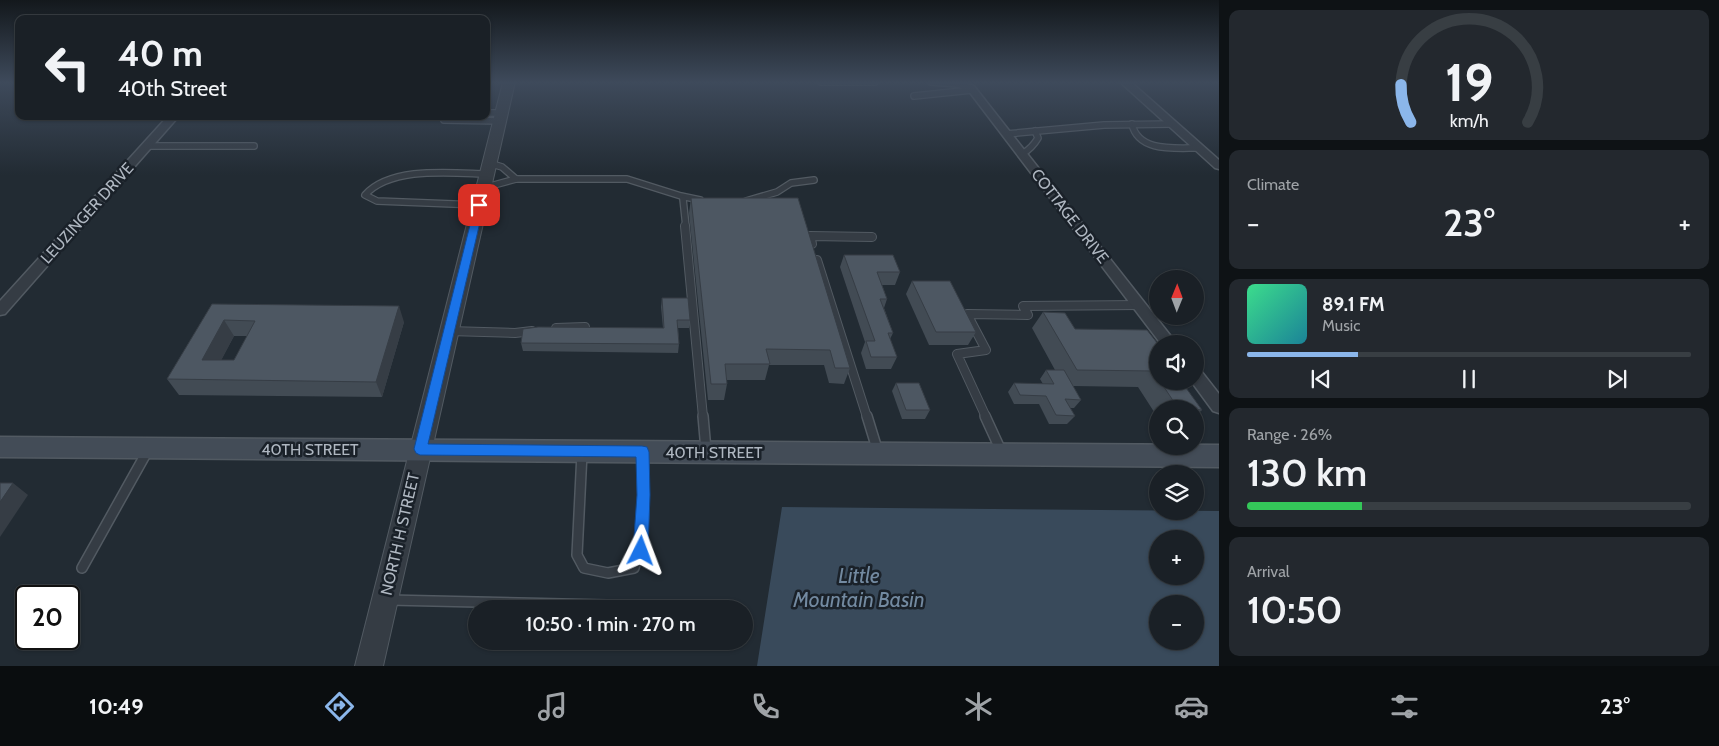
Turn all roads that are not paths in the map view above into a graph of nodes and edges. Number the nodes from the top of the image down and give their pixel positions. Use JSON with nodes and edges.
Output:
{"nodes":[{"id":1,"x":990,"y":113,"type":"edge"},
{"id":2,"x":1159,"y":113,"type":"edge"},
{"id":3,"x":496,"y":116,"type":"edge"},
{"id":4,"x":171,"y":120,"type":"edge"},
{"id":5,"x":1132,"y":124,"type":"junction"},
{"id":6,"x":1171,"y":124,"type":"junction"},
{"id":7,"x":1035,"y":131,"type":"junction"},
{"id":8,"x":1006,"y":134,"type":"junction"},
{"id":9,"x":148,"y":146,"type":"junction"},
{"id":10,"x":254,"y":146,"type":"dead end"},
{"id":11,"x":1197,"y":148,"type":"junction"},
{"id":12,"x":1022,"y":154,"type":"junction"},
{"id":13,"x":1219,"y":166,"type":"edge"},
{"id":14,"x":486,"y":175,"type":"junction"},
{"id":15,"x":516,"y":179,"type":"junction"},
{"id":16,"x":814,"y":180,"type":"dead end"},
{"id":17,"x":682,"y":199,"type":"junction"},
{"id":18,"x":710,"y":201,"type":"edge"},
{"id":19,"x":735,"y":202,"type":"edge"},
{"id":20,"x":479,"y":205,"type":"junction"},
{"id":21,"x":872,"y":237,"type":"dead end"},
{"id":22,"x":1140,"y":305,"type":"junction"},
{"id":23,"x":0,"y":310,"type":"edge"},
{"id":24,"x":596,"y":328,"type":"edge"},
{"id":25,"x":449,"y":331,"type":"junction"},
{"id":26,"x":1163,"y":335,"type":"edge"},
{"id":27,"x":1204,"y":387,"type":"edge"},
{"id":28,"x":1219,"y":406,"type":"edge"},
{"id":29,"x":0,"y":446,"type":"edge"},
{"id":30,"x":149,"y":448,"type":"junction"},
{"id":31,"x":420,"y":449,"type":"junction"},
{"id":32,"x":582,"y":451,"type":"junction"},
{"id":33,"x":642,"y":452,"type":"junction"},
{"id":34,"x":706,"y":452,"type":"junction"},
{"id":35,"x":878,"y":454,"type":"junction"},
{"id":36,"x":1003,"y":454,"type":"junction"},
{"id":37,"x":1219,"y":456,"type":"edge"},
{"id":38,"x":82,"y":568,"type":"dead end"},
{"id":39,"x":385,"y":600,"type":"junction"},
{"id":40,"x":468,"y":602,"type":"edge"},
{"id":41,"x":369,"y":666,"type":"edge"}],
"edges":[{"from":1,"to":8,"type":"street","name":"COTTAGE DRIVE"},
{"from":2,"to":6,"type":"street"},
{"from":3,"to":14,"type":"street","name":"NORTH H STREET"},
{"from":4,"to":9,"type":"street","name":"LEUZINGER DRIVE"},
{"from":5,"to":6,"type":"lane"},
{"from":5,"to":7,"type":"lane"},
{"from":5,"to":11,"type":"lane"},
{"from":6,"to":11,"type":"street"},
{"from":7,"to":8,"type":"lane"},
{"from":7,"to":12,"type":"lane"},
{"from":8,"to":12,"type":"street","name":"COTTAGE DRIVE"},
{"from":9,"to":10,"type":"lane"},
{"from":9,"to":23,"type":"street","name":"LEUZINGER DRIVE"},
{"from":11,"to":13,"type":"street"},
{"from":12,"to":22,"type":"street","name":"COTTAGE DRIVE"},
{"from":14,"to":15,"type":"lane"},
{"from":14,"to":15,"type":"lane"},
{"from":14,"to":20,"type":"street","name":"NORTH H STREET"},
{"from":14,"to":20,"type":"lane"},
{"from":15,"to":17,"type":"lane"},
{"from":16,"to":19,"type":"lane"},
{"from":17,"to":18,"type":"lane"},
{"from":17,"to":34,"type":"lane"},
{"from":20,"to":25,"type":"street","name":"NORTH H STREET"},
{"from":21,"to":35,"type":"lane"},
{"from":22,"to":26,"type":"street","name":"COTTAGE DRIVE"},
{"from":22,"to":36,"type":"lane"},
{"from":24,"to":25,"type":"lane"},
{"from":25,"to":31,"type":"street","name":"NORTH H STREET"},
{"from":27,"to":28,"type":"street"},
{"from":29,"to":30,"type":"main road","name":"40TH STREET"},
{"from":30,"to":31,"type":"main road","name":"40TH STREET"},
{"from":30,"to":38,"type":"lane"},
{"from":31,"to":32,"type":"main road","name":"40TH STREET"},
{"from":31,"to":39,"type":"street","name":"NORTH H STREET"},
{"from":32,"to":33,"type":"main road","name":"40TH STREET"},
{"from":32,"to":33,"type":"lane"},
{"from":33,"to":34,"type":"main road","name":"40TH STREET"},
{"from":34,"to":35,"type":"main road","name":"40TH STREET"},
{"from":35,"to":36,"type":"main road","name":"40TH STREET"},
{"from":36,"to":37,"type":"main road","name":"40TH STREET"},
{"from":39,"to":40,"type":"lane"},
{"from":39,"to":41,"type":"street","name":"NORTH H STREET"}]}
